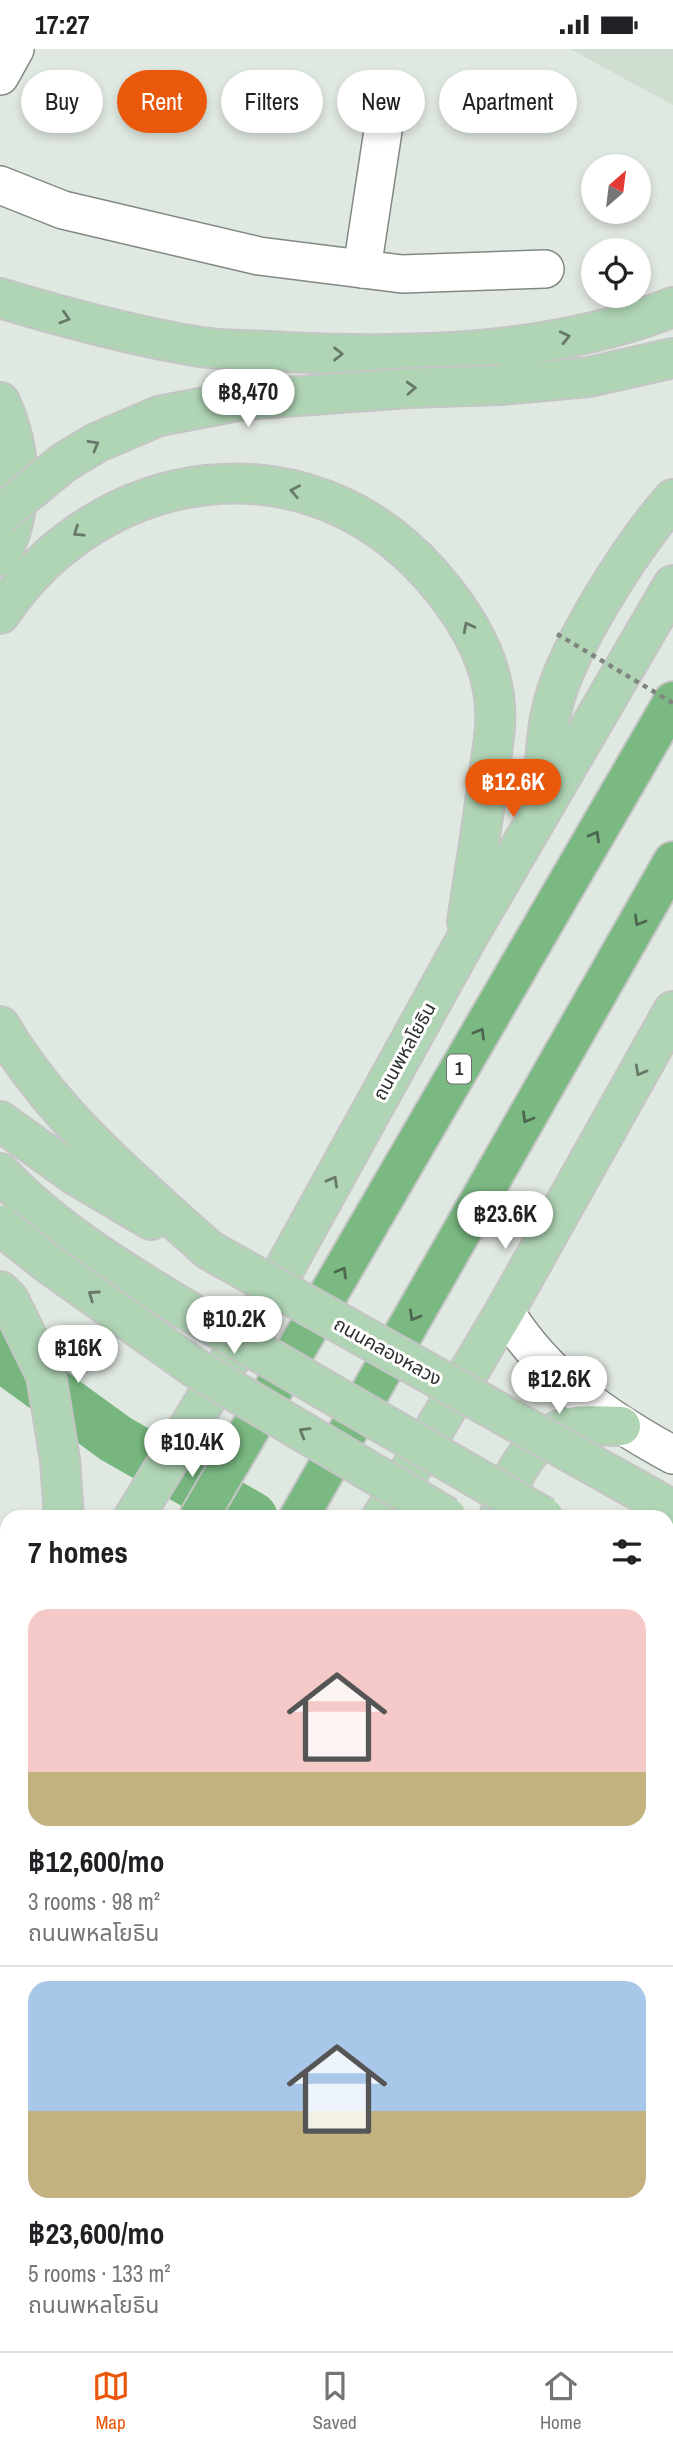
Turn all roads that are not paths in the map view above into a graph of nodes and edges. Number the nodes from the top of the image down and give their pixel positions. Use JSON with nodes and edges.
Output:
{"nodes":[{"id":1,"x":15,"y":49,"type":"edge"},
{"id":2,"x":0,"y":76,"type":"edge"},
{"id":3,"x":383,"y":133,"type":"edge"},
{"id":4,"x":0,"y":185,"type":"edge"},
{"id":5,"x":362,"y":269,"type":"junction"},
{"id":6,"x":545,"y":269,"type":"dead end"},
{"id":7,"x":0,"y":298,"type":"edge"},
{"id":8,"x":673,"y":307,"type":"edge"},
{"id":9,"x":673,"y":358,"type":"edge"},
{"id":10,"x":0,"y":402,"type":"edge"},
{"id":11,"x":673,"y":499,"type":"edge"},
{"id":12,"x":0,"y":515,"type":"edge"},
{"id":13,"x":0,"y":557,"type":"edge"},
{"id":14,"x":673,"y":585,"type":"edge"},
{"id":15,"x":0,"y":614,"type":"edge"},
{"id":16,"x":673,"y":702,"type":"edge"},
{"id":17,"x":541,"y":812,"type":"junction"},
{"id":18,"x":673,"y":861,"type":"edge"},
{"id":19,"x":463,"y":945,"type":"junction"},
{"id":20,"x":673,"y":1011,"type":"edge"},
{"id":21,"x":0,"y":1026,"type":"edge"},
{"id":22,"x":0,"y":1121,"type":"edge"},
{"id":23,"x":0,"y":1173,"type":"edge"},
{"id":24,"x":0,"y":1224,"type":"edge"},
{"id":25,"x":209,"y":1250,"type":"junction"},
{"id":26,"x":0,"y":1291,"type":"edge"},
{"id":27,"x":505,"y":1311,"type":"junction"},
{"id":28,"x":621,"y":1426,"type":"junction"},
{"id":29,"x":673,"y":1455,"type":"edge"},
{"id":30,"x":64,"y":1510,"type":"edge"},
{"id":31,"x":138,"y":1510,"type":"edge"},
{"id":32,"x":203,"y":1510,"type":"edge"},
{"id":33,"x":303,"y":1510,"type":"edge"},
{"id":34,"x":386,"y":1510,"type":"edge"},
{"id":35,"x":435,"y":1510,"type":"edge"},
{"id":36,"x":501,"y":1510,"type":"edge"},
{"id":37,"x":532,"y":1510,"type":"edge"},
{"id":38,"x":673,"y":1510,"type":"edge"}],
"edges":[{"from":1,"to":2,"type":"street"},
{"from":3,"to":5,"type":"street"},
{"from":4,"to":5,"type":"street"},
{"from":5,"to":6,"type":"street"},
{"from":7,"to":8,"type":"main road","one_way":true},
{"from":12,"to":9,"type":"main road","one_way":true,"bridge":true},
{"from":10,"to":13,"type":"main road"},
{"from":11,"to":17,"type":"main road"},
{"from":14,"to":17,"type":"main road","name":"ถนนพหลโยธิน"},
{"from":19,"to":15,"type":"main road","one_way":true},
{"from":32,"to":16,"type":"highway","number":"1","one_way":true},
{"from":17,"to":19,"type":"main road","name":"ถนนพหลโยธิน"},
{"from":18,"to":33,"type":"highway","one_way":true},
{"from":31,"to":19,"type":"main road","name":"ถนนพหลโยธิน","one_way":true},
{"from":20,"to":27,"type":"main road","one_way":true},
{"from":21,"to":25,"type":"main road"},
{"from":22,"to":25,"type":"main road","name":"ถนนคลองหลวง"},
{"from":23,"to":37,"type":"main road","bridge":true},
{"from":35,"to":24,"type":"main road","one_way":true,"bridge":true},
{"from":25,"to":38,"type":"main road","name":"ถนนคลองหลวง","bridge":true},
{"from":26,"to":30,"type":"main road"},
{"from":27,"to":28,"type":"street"},
{"from":27,"to":34,"type":"main road"},
{"from":28,"to":29,"type":"street"},
{"from":28,"to":36,"type":"main road"}]}
